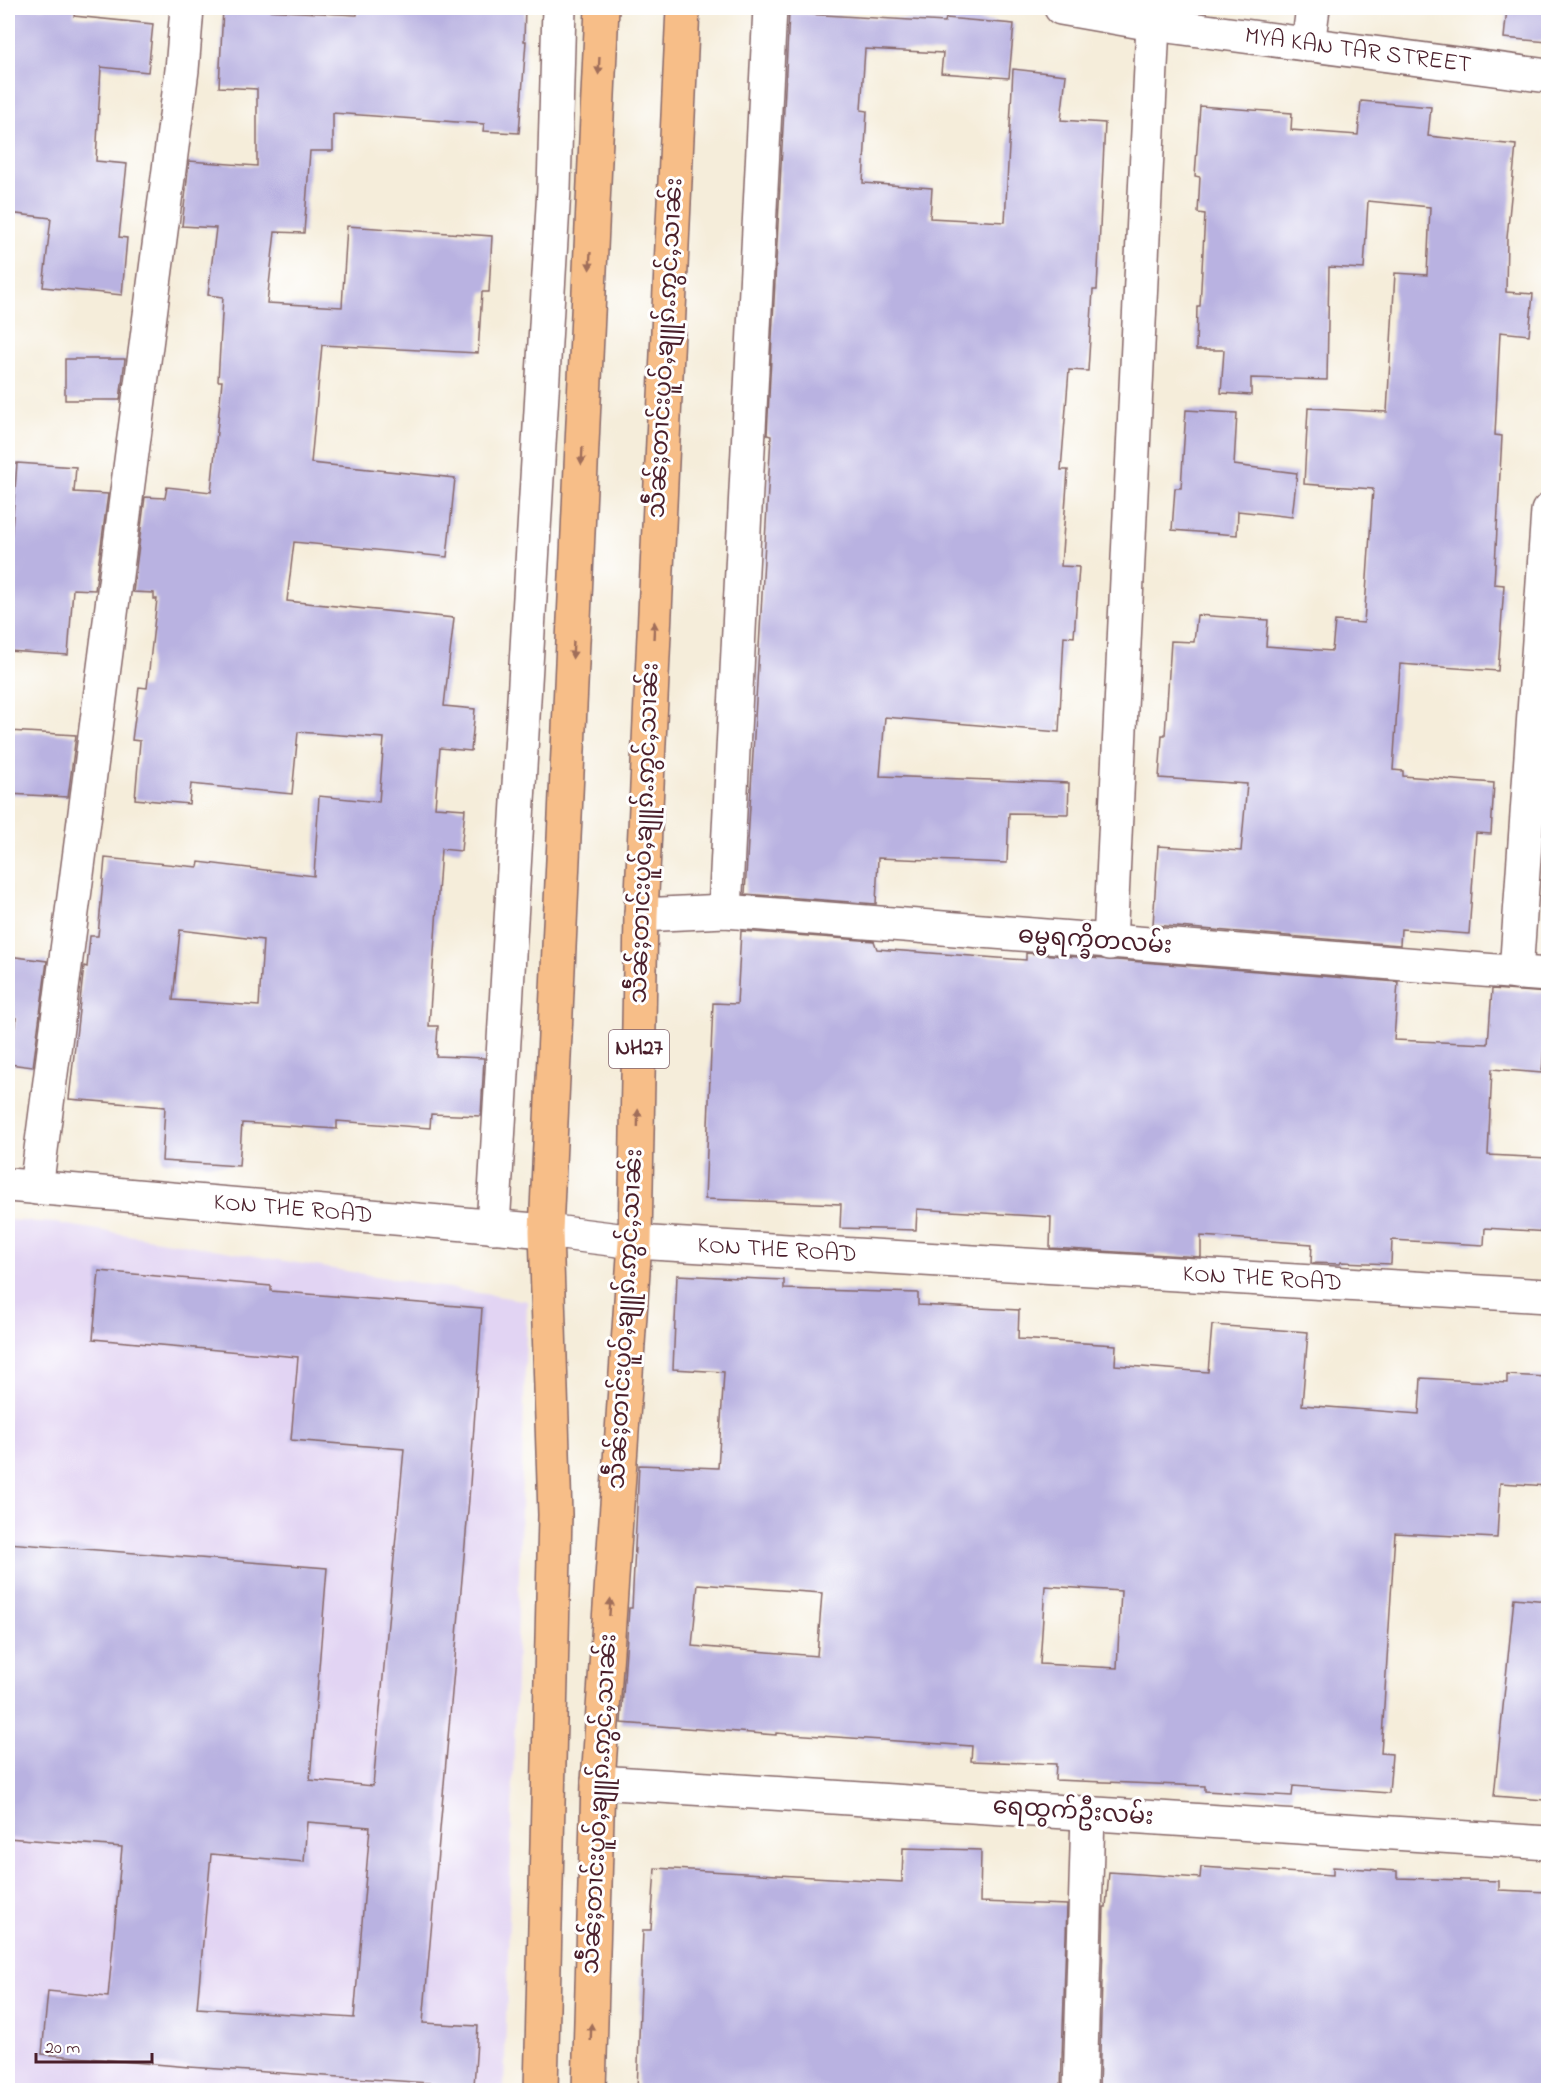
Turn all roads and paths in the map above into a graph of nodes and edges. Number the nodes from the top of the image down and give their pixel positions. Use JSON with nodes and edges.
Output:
{"nodes":[{"id":1,"x":186,"y":8,"type":"edge"},
{"id":2,"x":559,"y":8,"type":"edge"},
{"id":3,"x":602,"y":8,"type":"edge"},
{"id":4,"x":683,"y":8,"type":"edge"},
{"id":5,"x":770,"y":8,"type":"edge"},
{"id":6,"x":1061,"y":8,"type":"edge"},
{"id":7,"x":1313,"y":8,"type":"edge"},
{"id":8,"x":1153,"y":24,"type":"junction"},
{"id":9,"x":1308,"y":45,"type":"junction"},
{"id":10,"x":1548,"y":76,"type":"edge"},
{"id":11,"x":1548,"y":511,"type":"edge"},
{"id":12,"x":725,"y":911,"type":"junction"},
{"id":13,"x":641,"y":915,"type":"junction"},
{"id":14,"x":1110,"y":943,"type":"junction"},
{"id":15,"x":1516,"y":973,"type":"junction"},
{"id":16,"x":1548,"y":975,"type":"edge"},
{"id":17,"x":22,"y":1187,"type":"edge"},
{"id":18,"x":493,"y":1227,"type":"junction"},
{"id":19,"x":546,"y":1231,"type":"junction"},
{"id":20,"x":636,"y":1242,"type":"junction"},
{"id":21,"x":1548,"y":1296,"type":"edge"},
{"id":22,"x":598,"y":1782,"type":"junction"},
{"id":23,"x":1088,"y":1814,"type":"junction"},
{"id":24,"x":1548,"y":1843,"type":"edge"},
{"id":25,"x":542,"y":2091,"type":"edge"},
{"id":26,"x":589,"y":2091,"type":"edge"},
{"id":27,"x":1080,"y":2091,"type":"edge"}],
"edges":[{"from":1,"to":17,"type":"street"},
{"from":2,"to":18,"type":"street"},
{"from":3,"to":19,"type":"highway","name":"သဵႅၼ်ႈတၢင်းပူဝ်ႇၶျူၵ်ႉဢွင်ႇသၢၼ်း","one_way":true},
{"from":13,"to":4,"type":"highway","name":"သဵႅၼ်ႈတၢင်းပူဝ်ႇၶျူၵ်ႉဢွင်ႇသၢၼ်း","number":"NH27","one_way":true},
{"from":5,"to":12,"type":"street"},
{"from":6,"to":8,"type":"street","name":"MYA KAN TAR STREET"},
{"from":7,"to":9,"type":"street"},
{"from":8,"to":9,"type":"street","name":"MYA KAN TAR STREET"},
{"from":8,"to":14,"type":"street"},
{"from":9,"to":10,"type":"street","name":"MYA KAN TAR STREET"},
{"from":11,"to":15,"type":"street"},
{"from":12,"to":13,"type":"street","name":"ဓမ္မရက္ခိတလမ်း"},
{"from":12,"to":14,"type":"street","name":"ဓမ္မရက္ခိတလမ်း"},
{"from":20,"to":13,"type":"highway","name":"သဵႅၼ်ႈတၢင်းပူဝ်ႇၶျူၵ်ႉဢွင်ႇသၢၼ်း","number":"NH27","one_way":true},
{"from":14,"to":15,"type":"street","name":"ဓမ္မရက္ခိတလမ်း"},
{"from":15,"to":16,"type":"street","name":"ဓမ္မရက္ခိတလမ်း"},
{"from":17,"to":18,"type":"street","name":"KON THE ROAD"},
{"from":18,"to":19,"type":"street","name":"KON THE ROAD"},
{"from":19,"to":20,"type":"street","name":"KON THE ROAD"},
{"from":19,"to":25,"type":"highway","name":"သဵႅၼ်ႈတၢင်းပူဝ်ႇၶျူၵ်ႉဢွင်ႇသၢၼ်း"},
{"from":20,"to":21,"type":"street","name":"KON THE ROAD"},
{"from":22,"to":20,"type":"highway","name":"သဵႅၼ်ႈတၢင်းပူဝ်ႇၶျူၵ်ႉဢွင်ႇသၢၼ်း","number":"NH27","one_way":true},
{"from":22,"to":23,"type":"street","name":"ရေထွက်ဦးလမ်း"},
{"from":26,"to":22,"type":"highway","name":"သဵႅၼ်ႈတၢင်းပူဝ်ႇၶျူၵ်ႉဢွင်ႇသၢၼ်း","number":"NH27","one_way":true},
{"from":23,"to":24,"type":"street","name":"ရေထွက်ဦးလမ်း"},
{"from":23,"to":27,"type":"street"}]}
